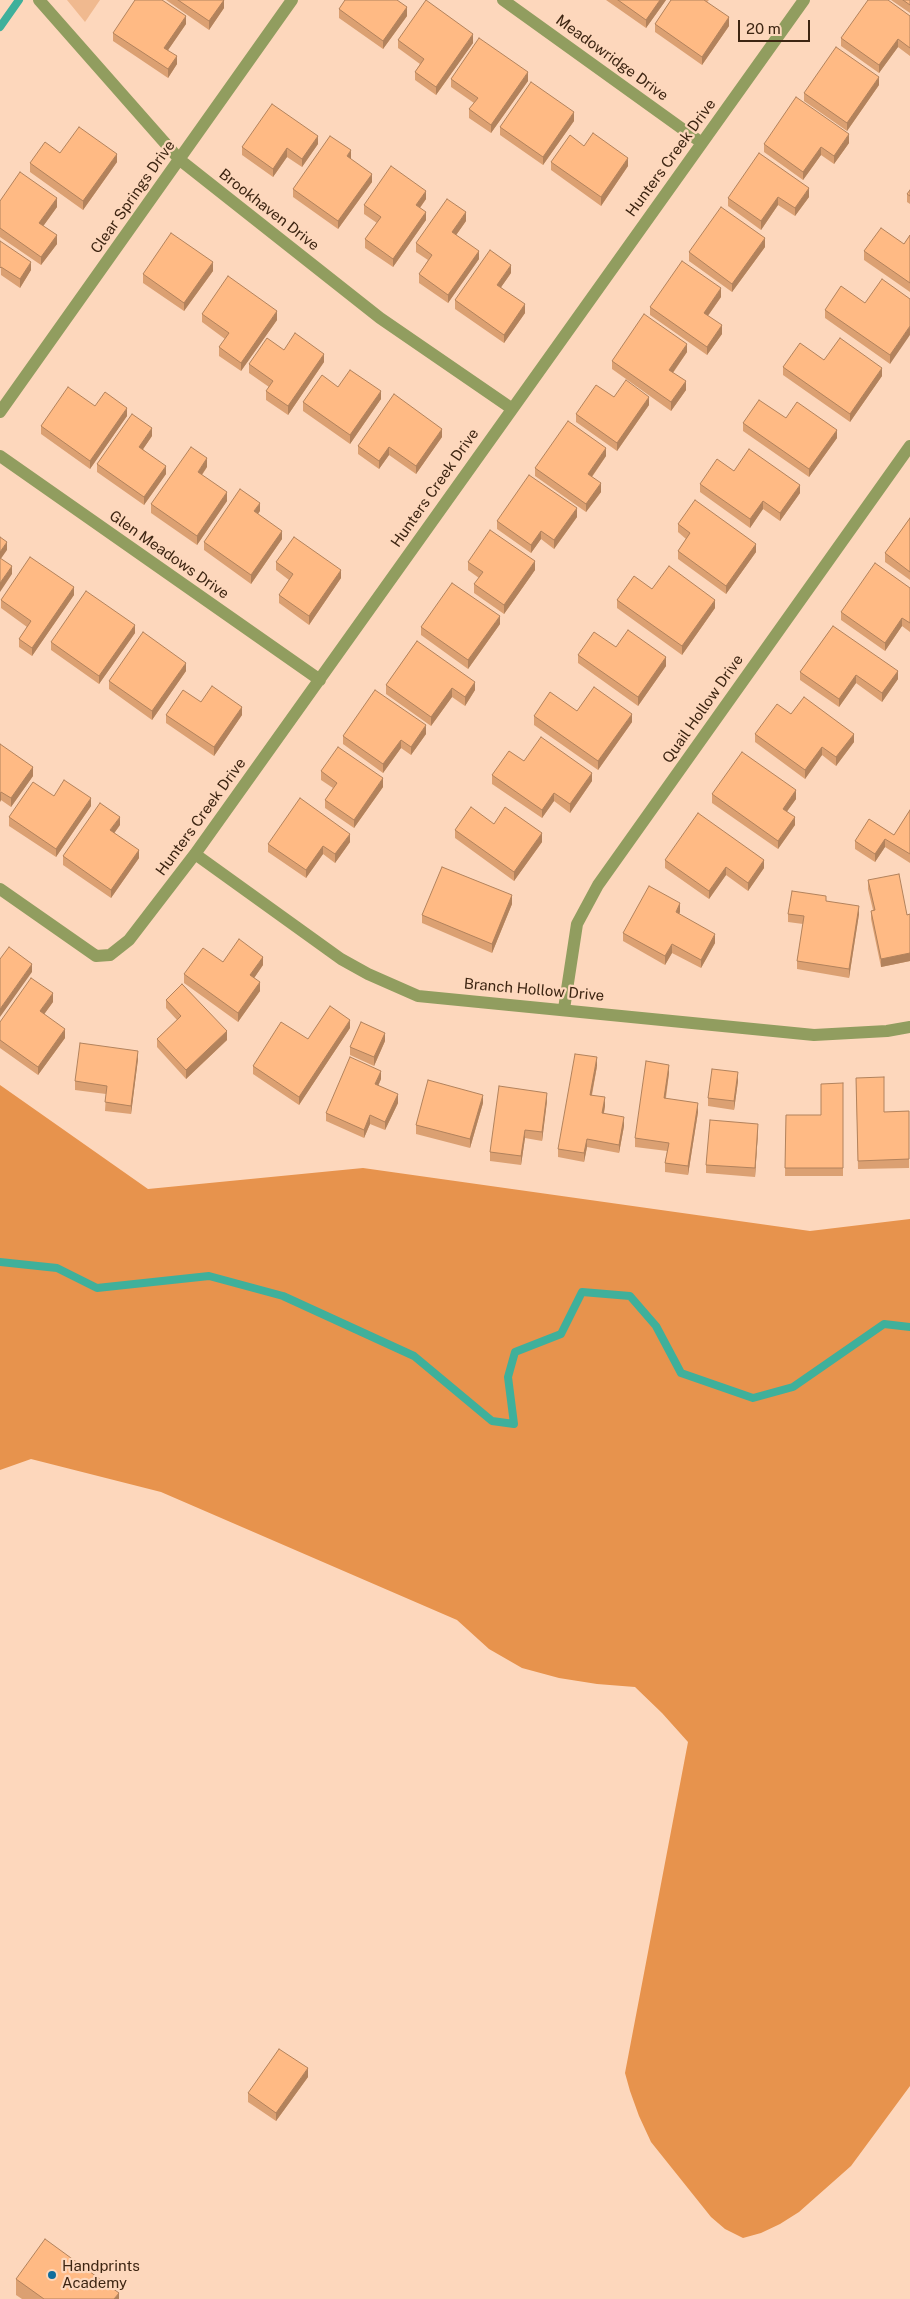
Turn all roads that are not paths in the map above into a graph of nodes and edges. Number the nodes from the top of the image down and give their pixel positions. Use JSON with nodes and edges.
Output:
{"nodes":[{"id":1,"x":39,"y":0,"type":"edge"},
{"id":2,"x":292,"y":0,"type":"edge"},
{"id":3,"x":503,"y":0,"type":"edge"},
{"id":4,"x":804,"y":0,"type":"edge"},
{"id":5,"x":702,"y":143,"type":"junction"},
{"id":6,"x":180,"y":160,"type":"junction"},
{"id":7,"x":511,"y":408,"type":"junction"},
{"id":8,"x":0,"y":412,"type":"edge"},
{"id":9,"x":910,"y":446,"type":"edge"},
{"id":10,"x":0,"y":456,"type":"edge"},
{"id":11,"x":320,"y":680,"type":"junction"},
{"id":12,"x":195,"y":854,"type":"junction"},
{"id":13,"x":0,"y":889,"type":"edge"},
{"id":14,"x":564,"y":1009,"type":"junction"},
{"id":15,"x":910,"y":1028,"type":"edge"}],
"edges":[{"from":1,"to":6,"type":"street","name":"Brookhaven Drive"},
{"from":2,"to":6,"type":"street","name":"Clear Springs Drive"},
{"from":3,"to":5,"type":"street","name":"Meadowridge Drive"},
{"from":4,"to":5,"type":"street","name":"Hunters Creek Drive"},
{"from":5,"to":7,"type":"street","name":"Hunters Creek Drive"},
{"from":6,"to":7,"type":"street","name":"Brookhaven Drive"},
{"from":6,"to":8,"type":"street","name":"Clear Springs Drive"},
{"from":7,"to":11,"type":"street","name":"Hunters Creek Drive"},
{"from":9,"to":14,"type":"street","name":"Quail Hollow Drive"},
{"from":10,"to":11,"type":"street","name":"Glen Meadows Drive"},
{"from":11,"to":12,"type":"street","name":"Hunters Creek Drive"},
{"from":12,"to":13,"type":"street","name":"Hunters Creek Drive"},
{"from":12,"to":14,"type":"street","name":"Branch Hollow Drive"},
{"from":14,"to":15,"type":"street","name":"Branch Hollow Drive"}]}
